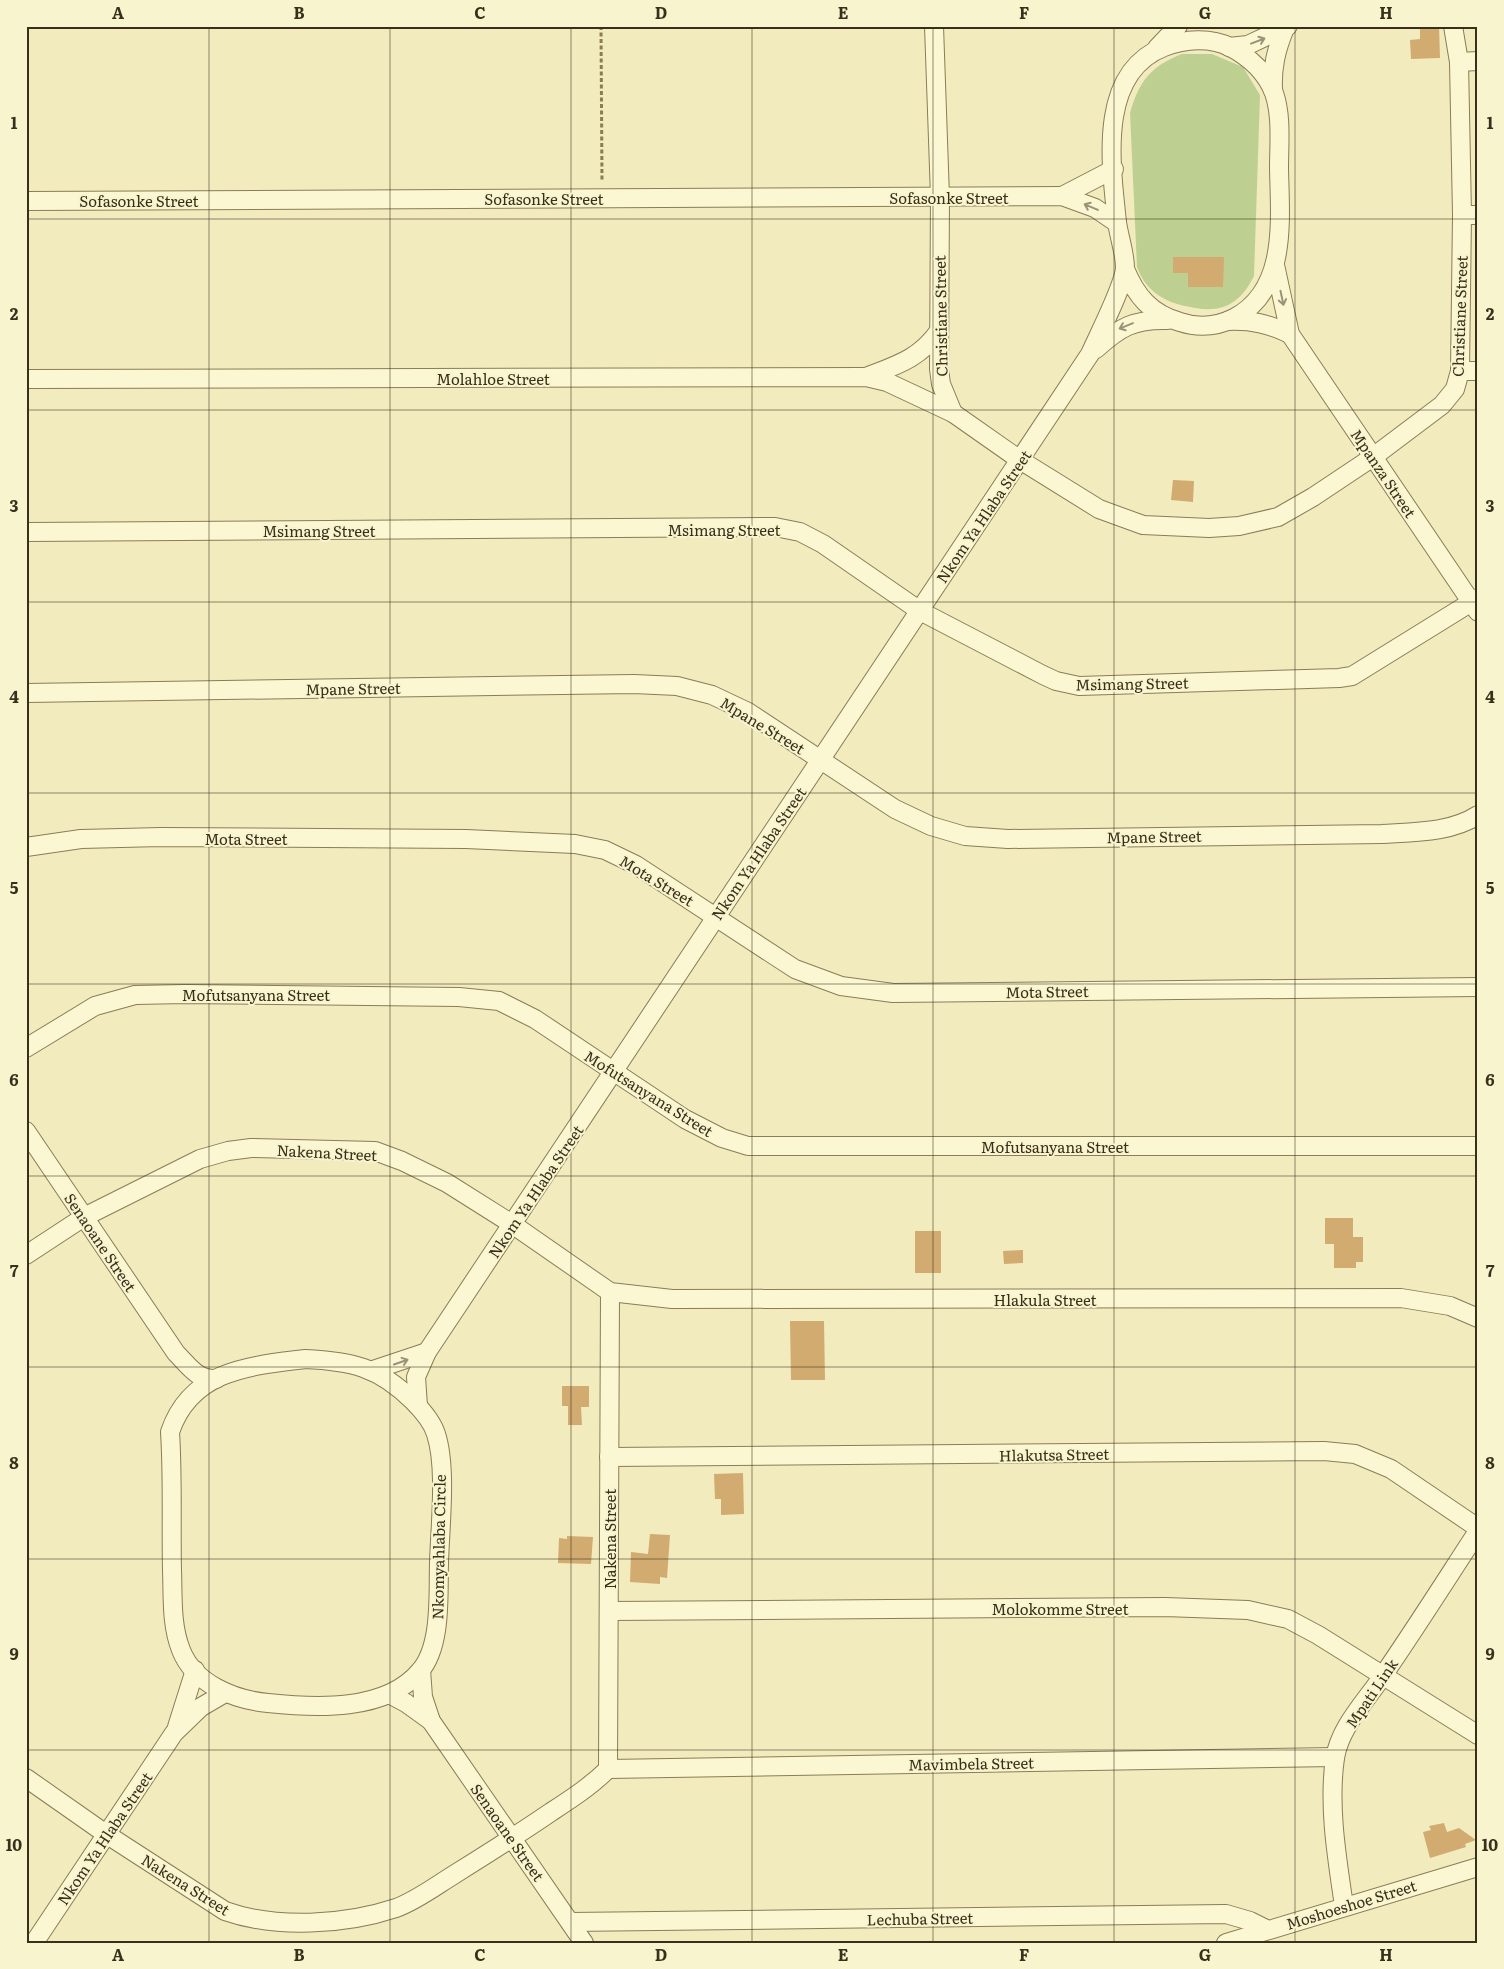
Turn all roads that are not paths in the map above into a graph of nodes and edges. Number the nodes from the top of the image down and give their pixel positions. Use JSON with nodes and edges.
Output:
{"nodes":[{"id":1,"x":934,"y":26,"type":"edge"},
{"id":2,"x":1178,"y":26,"type":"edge"},
{"id":3,"x":1211,"y":26,"type":"edge"},
{"id":4,"x":1453,"y":26,"type":"edge"},
{"id":5,"x":1286,"y":27,"type":"edge"},
{"id":6,"x":1226,"y":46,"type":"junction"},
{"id":7,"x":1149,"y":55,"type":"junction"},
{"id":8,"x":1478,"y":61,"type":"edge"},
{"id":9,"x":1459,"y":62,"type":"junction"},
{"id":10,"x":1273,"y":91,"type":"junction"},
{"id":11,"x":1114,"y":170,"type":"junction"},
{"id":12,"x":940,"y":196,"type":"junction"},
{"id":13,"x":1062,"y":196,"type":"junction"},
{"id":14,"x":26,"y":201,"type":"edge"},
{"id":15,"x":1470,"y":215,"type":"edge"},
{"id":16,"x":1117,"y":222,"type":"junction"},
{"id":17,"x":1275,"y":262,"type":"junction"},
{"id":18,"x":1125,"y":269,"type":"junction"},
{"id":19,"x":1171,"y":320,"type":"junction"},
{"id":20,"x":1227,"y":321,"type":"junction"},
{"id":21,"x":939,"y":331,"type":"junction"},
{"id":22,"x":1290,"y":334,"type":"junction"},
{"id":23,"x":1090,"y":354,"type":"junction"},
{"id":24,"x":1478,"y":371,"type":"edge"},
{"id":25,"x":1460,"y":372,"type":"junction"},
{"id":26,"x":866,"y":377,"type":"junction"},
{"id":27,"x":26,"y":379,"type":"edge"},
{"id":28,"x":953,"y":412,"type":"junction"},
{"id":29,"x":1373,"y":457,"type":"junction"},
{"id":30,"x":1020,"y":460,"type":"junction"},
{"id":31,"x":26,"y":532,"type":"edge"},
{"id":32,"x":1475,"y":604,"type":"edge"},
{"id":33,"x":920,"y":611,"type":"junction"},
{"id":34,"x":26,"y":693,"type":"edge"},
{"id":35,"x":820,"y":760,"type":"junction"},
{"id":36,"x":1478,"y":815,"type":"edge"},
{"id":37,"x":26,"y":847,"type":"edge"},
{"id":38,"x":717,"y":916,"type":"junction"},
{"id":39,"x":1478,"y":987,"type":"edge"},
{"id":40,"x":26,"y":1048,"type":"edge"},
{"id":41,"x":613,"y":1073,"type":"junction"},
{"id":42,"x":26,"y":1131,"type":"edge"},
{"id":43,"x":1478,"y":1146,"type":"edge"},
{"id":44,"x":84,"y":1217,"type":"junction"},
{"id":45,"x":512,"y":1224,"type":"junction"},
{"id":46,"x":26,"y":1255,"type":"edge"},
{"id":47,"x":610,"y":1292,"type":"junction"},
{"id":48,"x":1478,"y":1318,"type":"edge"},
{"id":49,"x":427,"y":1352,"type":"junction"},
{"id":50,"x":176,"y":1353,"type":"junction"},
{"id":51,"x":373,"y":1370,"type":"junction"},
{"id":52,"x":216,"y":1379,"type":"junction"},
{"id":53,"x":183,"y":1403,"type":"junction"},
{"id":54,"x":418,"y":1406,"type":"junction"},
{"id":55,"x":609,"y":1458,"type":"junction"},
{"id":56,"x":1478,"y":1530,"type":"edge"},
{"id":57,"x":609,"y":1611,"type":"junction"},
{"id":58,"x":195,"y":1670,"type":"junction"},
{"id":59,"x":421,"y":1670,"type":"junction"},
{"id":60,"x":1382,"y":1677,"type":"junction"},
{"id":61,"x":225,"y":1693,"type":"junction"},
{"id":62,"x":389,"y":1694,"type":"junction"},
{"id":63,"x":431,"y":1721,"type":"junction"},
{"id":64,"x":174,"y":1733,"type":"junction"},
{"id":65,"x":1478,"y":1735,"type":"edge"},
{"id":66,"x":1335,"y":1758,"type":"junction"},
{"id":67,"x":608,"y":1769,"type":"junction"},
{"id":68,"x":26,"y":1778,"type":"edge"},
{"id":69,"x":106,"y":1834,"type":"junction"},
{"id":70,"x":512,"y":1839,"type":"junction"},
{"id":71,"x":1478,"y":1866,"type":"edge"},
{"id":72,"x":1344,"y":1906,"type":"junction"},
{"id":73,"x":570,"y":1922,"type":"junction"},
{"id":74,"x":1266,"y":1930,"type":"junction"},
{"id":75,"x":34,"y":1934,"type":"edge"},
{"id":76,"x":584,"y":1943,"type":"edge"},
{"id":77,"x":1226,"y":1943,"type":"edge"}],
"edges":[{"from":1,"to":12,"type":"street","name":"Christiane Street"},
{"from":2,"to":7,"type":"street"},
{"from":3,"to":6,"type":"street"},
{"from":4,"to":9,"type":"street","name":"Christiane Street"},
{"from":6,"to":5,"type":"street","one_way":true},
{"from":5,"to":10,"type":"street"},
{"from":6,"to":7,"type":"street"},
{"from":6,"to":10,"type":"street"},
{"from":7,"to":11,"type":"street"},
{"from":8,"to":9,"type":"street"},
{"from":9,"to":15,"type":"street","name":"Christiane Street"},
{"from":10,"to":17,"type":"street"},
{"from":11,"to":13,"type":"street","name":"Sofasonke Street"},
{"from":11,"to":16,"type":"street"},
{"from":12,"to":13,"type":"street","name":"Sofasonke Street"},
{"from":12,"to":14,"type":"street","name":"Sofasonke Street"},
{"from":12,"to":21,"type":"street","name":"Christiane Street"},
{"from":16,"to":13,"type":"street","name":"Sofasonke Street","one_way":true},
{"from":15,"to":25,"type":"street","name":"Christiane Street"},
{"from":16,"to":18,"type":"street"},
{"from":17,"to":20,"type":"street"},
{"from":17,"to":22,"type":"street","name":"Mpanza Street","one_way":true},
{"from":18,"to":19,"type":"street"},
{"from":18,"to":23,"type":"street","name":"Nkom Ya Hlaba Street"},
{"from":19,"to":20,"type":"street"},
{"from":19,"to":23,"type":"street","name":"Nkom Ya Hlaba Street","one_way":true},
{"from":20,"to":22,"type":"street"},
{"from":21,"to":26,"type":"street"},
{"from":21,"to":28,"type":"street","name":"Christiane Street"},
{"from":22,"to":29,"type":"street","name":"Mpanza Street"},
{"from":23,"to":30,"type":"street","name":"Nkom Ya Hlaba Street"},
{"from":24,"to":25,"type":"street"},
{"from":25,"to":29,"type":"street","name":"Christiane Street"},
{"from":26,"to":27,"type":"street","name":"Molahloe Street"},
{"from":26,"to":28,"type":"street","name":"Molahloe Street"},
{"from":28,"to":30,"type":"street","name":"Christiane Street"},
{"from":29,"to":30,"type":"street","name":"Christiane Street"},
{"from":29,"to":32,"type":"street","name":"Mpanza Street"},
{"from":30,"to":33,"type":"street","name":"Nkom Ya Hlaba Street"},
{"from":31,"to":33,"type":"street","name":"Msimang Street"},
{"from":32,"to":33,"type":"street","name":"Msimang Street"},
{"from":33,"to":35,"type":"street","name":"Nkom Ya Hlaba Street"},
{"from":34,"to":35,"type":"street","name":"Mpane Street"},
{"from":35,"to":36,"type":"street","name":"Mpane Street"},
{"from":35,"to":38,"type":"street","name":"Nkom Ya Hlaba Street"},
{"from":37,"to":38,"type":"street","name":"Mota Street"},
{"from":38,"to":39,"type":"street","name":"Mota Street"},
{"from":38,"to":41,"type":"street","name":"Nkom Ya Hlaba Street"},
{"from":40,"to":41,"type":"street","name":"Mofutsanyana Street"},
{"from":41,"to":43,"type":"street","name":"Mofutsanyana Street"},
{"from":41,"to":45,"type":"street","name":"Nkom Ya Hlaba Street"},
{"from":42,"to":44,"type":"street","name":"Senaoane Street"},
{"from":44,"to":45,"type":"street","name":"Nakena Street"},
{"from":44,"to":46,"type":"street","name":"Nakena Street"},
{"from":44,"to":50,"type":"street","name":"Senaoane Street"},
{"from":45,"to":47,"type":"street","name":"Nakena Street"},
{"from":45,"to":49,"type":"street","name":"Nkom Ya Hlaba Street"},
{"from":47,"to":48,"type":"street","name":"Hlakula Street"},
{"from":47,"to":55,"type":"street","name":"Nakena Street"},
{"from":51,"to":49,"type":"street","one_way":true},
{"from":49,"to":54,"type":"street","name":"Nkom Ya Hlaba Street"},
{"from":50,"to":52,"type":"street","name":"Senaoane Street"},
{"from":50,"to":53,"type":"street","name":"Senaoane Street"},
{"from":51,"to":52,"type":"street","name":"Nkomyahlaba Circle"},
{"from":51,"to":54,"type":"street","name":"Nkomyahlaba Circle"},
{"from":52,"to":53,"type":"street","name":"Nkomyahlaba Circle"},
{"from":53,"to":58,"type":"street","name":"Nkomyahlaba Circle"},
{"from":54,"to":59,"type":"street","name":"Nkomyahlaba Circle"},
{"from":55,"to":56,"type":"street","name":"Hlakutsa Street"},
{"from":55,"to":57,"type":"street","name":"Nakena Street"},
{"from":56,"to":60,"type":"street","name":"Mpati Link"},
{"from":57,"to":60,"type":"street","name":"Molokomme Street"},
{"from":57,"to":67,"type":"street","name":"Nakena Street"},
{"from":58,"to":61,"type":"street","name":"Nkomyahlaba Circle"},
{"from":58,"to":64,"type":"street","name":"Nkom Ya Hlaba Street"},
{"from":59,"to":62,"type":"street","name":"Nkomyahlaba Circle"},
{"from":59,"to":63,"type":"street","name":"Senaoane Street"},
{"from":60,"to":65,"type":"street","name":"Molokomme Street"},
{"from":60,"to":66,"type":"street","name":"Mpati Link"},
{"from":61,"to":62,"type":"street","name":"Nkomyahlaba Circle"},
{"from":61,"to":64,"type":"street","name":"Nkom Ya Hlaba Street"},
{"from":62,"to":63,"type":"street","name":"Senaoane Street"},
{"from":63,"to":70,"type":"street","name":"Senaoane Street"},
{"from":64,"to":69,"type":"street","name":"Nkom Ya Hlaba Street"},
{"from":66,"to":67,"type":"street","name":"Mavimbela Street"},
{"from":66,"to":72,"type":"street","name":"Mpati Link"},
{"from":67,"to":70,"type":"street","name":"Nakena Street"},
{"from":68,"to":69,"type":"street","name":"Nakena Street"},
{"from":69,"to":70,"type":"street","name":"Nakena Street"},
{"from":69,"to":75,"type":"street","name":"Nkom Ya Hlaba Street"},
{"from":70,"to":73,"type":"street","name":"Senaoane Street"},
{"from":71,"to":72,"type":"street","name":"Moshoeshoe Street"},
{"from":72,"to":74,"type":"street","name":"Moshoeshoe Street"},
{"from":73,"to":74,"type":"street","name":"Lechuba Street"},
{"from":73,"to":76,"type":"street","name":"Senaoane Street"},
{"from":74,"to":77,"type":"street","name":"Moshoeshoe Street"}]}
